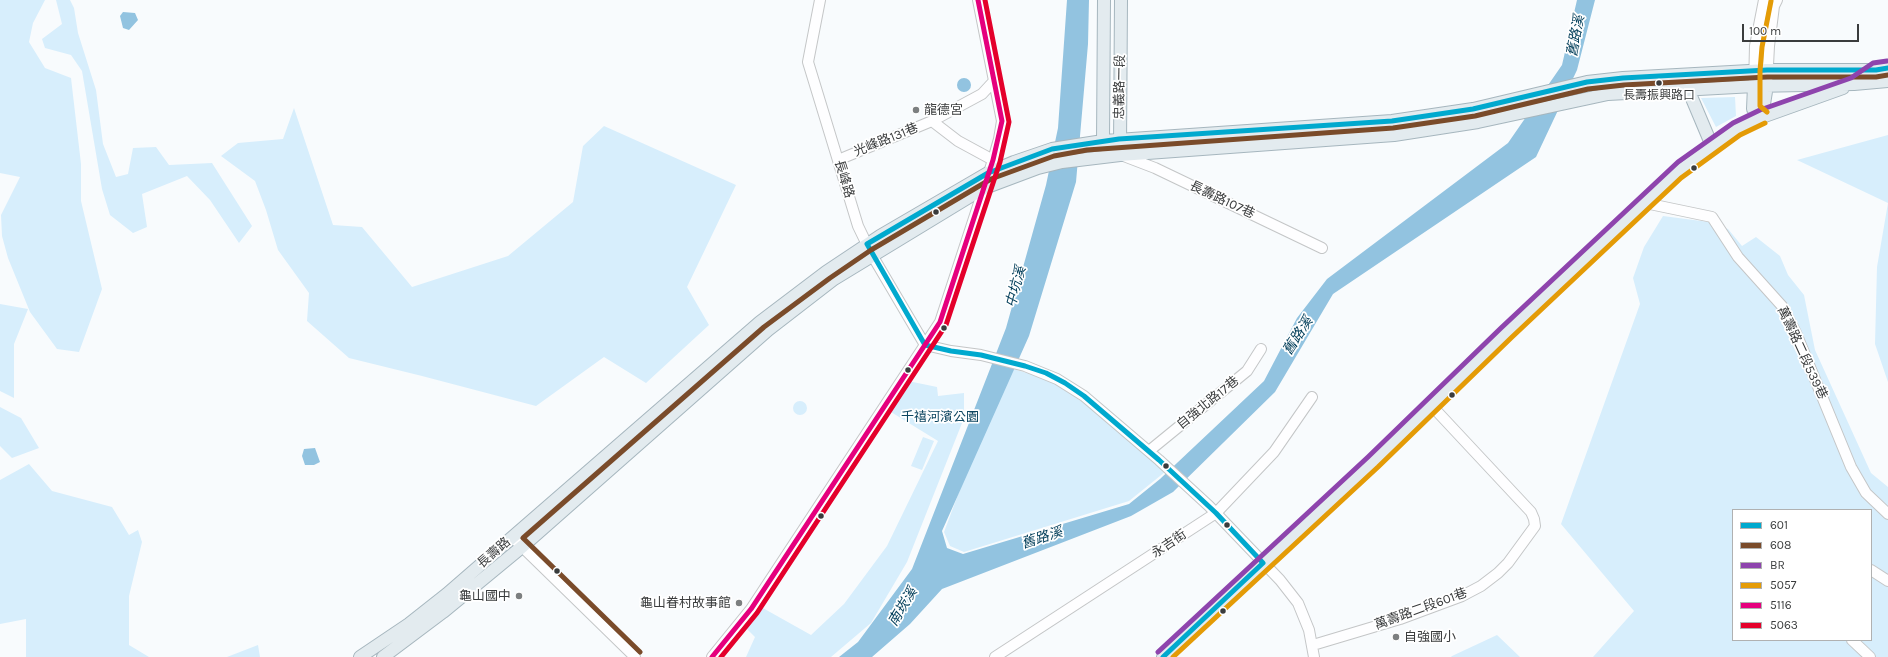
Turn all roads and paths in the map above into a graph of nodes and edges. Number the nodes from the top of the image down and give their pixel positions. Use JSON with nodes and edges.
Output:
{"nodes":[{"id":1,"x":820,"y":0,"type":"edge"},
{"id":2,"x":978,"y":0,"type":"edge"},
{"id":3,"x":1104,"y":0,"type":"edge"},
{"id":4,"x":1121,"y":0,"type":"edge"},
{"id":5,"x":1764,"y":0,"type":"edge"},
{"id":6,"x":1777,"y":0,"type":"edge"},
{"id":7,"x":1882,"y":69,"type":"edge"},
{"id":8,"x":1767,"y":70,"type":"junction"},
{"id":9,"x":1753,"y":71,"type":"junction"},
{"id":10,"x":994,"y":81,"type":"junction"},
{"id":11,"x":1888,"y":82,"type":"edge"},
{"id":12,"x":1854,"y":84,"type":"junction"},
{"id":13,"x":1754,"y":86,"type":"junction"},
{"id":14,"x":1767,"y":86,"type":"junction"},
{"id":15,"x":1688,"y":89,"type":"junction"},
{"id":16,"x":1762,"y":117,"type":"junction"},
{"id":17,"x":932,"y":121,"type":"junction"},
{"id":18,"x":1119,"y":139,"type":"junction"},
{"id":19,"x":1103,"y":141,"type":"junction"},
{"id":20,"x":1712,"y":146,"type":"junction"},
{"id":21,"x":1120,"y":155,"type":"junction"},
{"id":22,"x":838,"y":160,"type":"junction"},
{"id":23,"x":993,"y":160,"type":"junction"},
{"id":24,"x":988,"y":173,"type":"junction"},
{"id":25,"x":982,"y":188,"type":"junction"},
{"id":26,"x":1645,"y":203,"type":"junction"},
{"id":27,"x":867,"y":244,"type":"junction"},
{"id":28,"x":1322,"y":248,"type":"dead end"},
{"id":29,"x":872,"y":255,"type":"junction"},
{"id":30,"x":743,"y":345,"type":"junction"},
{"id":31,"x":924,"y":345,"type":"junction"},
{"id":32,"x":1261,"y":348,"type":"dead end"},
{"id":33,"x":1312,"y":397,"type":"dead end"},
{"id":34,"x":1431,"y":405,"type":"junction"},
{"id":35,"x":1149,"y":451,"type":"junction"},
{"id":36,"x":1216,"y":513,"type":"junction"},
{"id":37,"x":1888,"y":514,"type":"edge"},
{"id":38,"x":513,"y":538,"type":"junction"},
{"id":39,"x":523,"y":546,"type":"junction"},
{"id":40,"x":1263,"y":563,"type":"junction"},
{"id":41,"x":1872,"y":571,"type":"edge"},
{"id":42,"x":1888,"y":581,"type":"edge"},
{"id":43,"x":1853,"y":641,"type":"edge"},
{"id":44,"x":1313,"y":645,"type":"junction"},
{"id":45,"x":360,"y":657,"type":"edge"},
{"id":46,"x":383,"y":657,"type":"edge"},
{"id":47,"x":635,"y":657,"type":"edge"},
{"id":48,"x":712,"y":657,"type":"edge"},
{"id":49,"x":995,"y":657,"type":"edge"},
{"id":50,"x":1163,"y":657,"type":"edge"},
{"id":51,"x":1314,"y":657,"type":"edge"},
{"id":52,"x":1870,"y":657,"type":"edge"}],
"edges":[{"from":1,"to":22,"type":"street","name":"長峰路"},
{"from":2,"to":10,"type":"street"},
{"from":3,"to":19,"type":"main road","name":"忠義路一段"},
{"from":4,"to":18,"type":"main road","name":"忠義路一段"},
{"from":5,"to":9,"type":"street"},
{"from":6,"to":8,"type":"street"},
{"from":7,"to":8,"type":"main road"},
{"from":7,"to":12,"type":"main road"},
{"from":8,"to":9,"type":"main road"},
{"from":8,"to":14,"type":"street"},
{"from":9,"to":13,"type":"street"},
{"from":9,"to":18,"type":"main road"},
{"from":10,"to":17,"type":"street","name":"光峰路131巷"},
{"from":10,"to":23,"type":"street"},
{"from":11,"to":12,"type":"main road"},
{"from":12,"to":14,"type":"main road"},
{"from":12,"to":16,"type":"main road"},
{"from":13,"to":14,"type":"main road"},
{"from":13,"to":15,"type":"main road"},
{"from":13,"to":16,"type":"main road"},
{"from":14,"to":16,"type":"main road"},
{"from":15,"to":20,"type":"main road"},
{"from":15,"to":21,"type":"main road"},
{"from":16,"to":20,"type":"main road"},
{"from":17,"to":22,"type":"street","name":"光峰路131巷"},
{"from":17,"to":23,"type":"street"},
{"from":18,"to":19,"type":"main road"},
{"from":18,"to":21,"type":"main road","name":"忠義路一段"},
{"from":19,"to":21,"type":"main road"},
{"from":19,"to":24,"type":"main road","name":"長壽路"},
{"from":20,"to":26,"type":"main road"},
{"from":21,"to":25,"type":"main road","name":"長壽路"},
{"from":21,"to":28,"type":"street","name":"長壽路107巷"},
{"from":22,"to":27,"type":"street","name":"長峰路"},
{"from":23,"to":24,"type":"street"},
{"from":24,"to":25,"type":"street"},
{"from":24,"to":27,"type":"main road","name":"長壽路"},
{"from":25,"to":29,"type":"main road","name":"長壽路"},
{"from":25,"to":31,"type":"street"},
{"from":26,"to":34,"type":"main road"},
{"from":26,"to":37,"type":"street","name":"萬壽路二段539巷"},
{"from":27,"to":29,"type":"street","name":"長峰路"},
{"from":27,"to":30,"type":"main road","name":"長壽路"},
{"from":29,"to":30,"type":"main road","name":"長壽路"},
{"from":29,"to":31,"type":"street","name":"長峰路"},
{"from":30,"to":38,"type":"main road","name":"長壽路"},
{"from":30,"to":39,"type":"main road","name":"長壽路"},
{"from":31,"to":35,"type":"street"},
{"from":31,"to":48,"type":"street"},
{"from":32,"to":35,"type":"street","name":"自強北路17巷"},
{"from":33,"to":36,"type":"street","name":"永吉街"},
{"from":34,"to":40,"type":"main road"},
{"from":34,"to":44,"type":"street","name":"萬壽路二段601巷"},
{"from":35,"to":36,"type":"street"},
{"from":36,"to":40,"type":"street"},
{"from":36,"to":49,"type":"street","name":"永吉街"},
{"from":38,"to":39,"type":"street"},
{"from":38,"to":45,"type":"main road","name":"長壽路"},
{"from":39,"to":46,"type":"main road","name":"長壽路"},
{"from":39,"to":47,"type":"street"},
{"from":40,"to":44,"type":"street"},
{"from":40,"to":50,"type":"main road"},
{"from":41,"to":42,"type":"street"},
{"from":43,"to":52,"type":"street"},
{"from":44,"to":51,"type":"street"}]}
